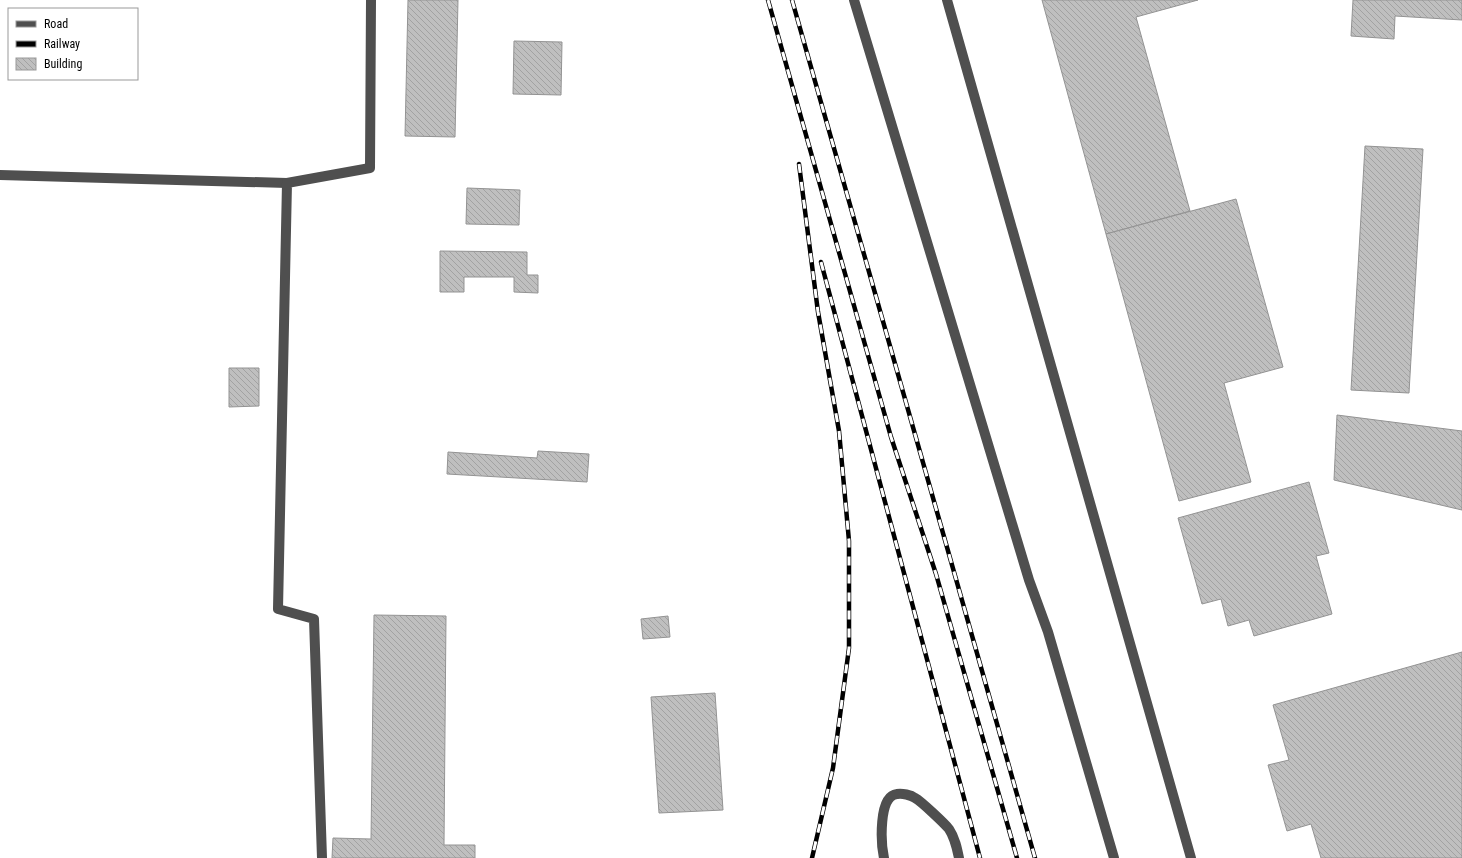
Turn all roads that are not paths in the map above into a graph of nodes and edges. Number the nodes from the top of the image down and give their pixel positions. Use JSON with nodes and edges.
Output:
{"nodes":[{"id":1,"x":371,"y":0,"type":"edge"},
{"id":2,"x":854,"y":0,"type":"edge"},
{"id":3,"x":947,"y":0,"type":"edge"},
{"id":4,"x":0,"y":175,"type":"edge"},
{"id":5,"x":287,"y":183,"type":"junction"},
{"id":6,"x":322,"y":858,"type":"edge"},
{"id":7,"x":884,"y":858,"type":"edge"},
{"id":8,"x":959,"y":858,"type":"edge"},
{"id":9,"x":1114,"y":858,"type":"edge"},
{"id":10,"x":1190,"y":858,"type":"edge"}],
"edges":[{"from":1,"to":5,"type":"lane"},
{"from":2,"to":9,"type":"lane"},
{"from":3,"to":10,"type":"lane"},
{"from":4,"to":5,"type":"lane"},
{"from":5,"to":6,"type":"lane"},
{"from":7,"to":8,"type":"lane"}]}
